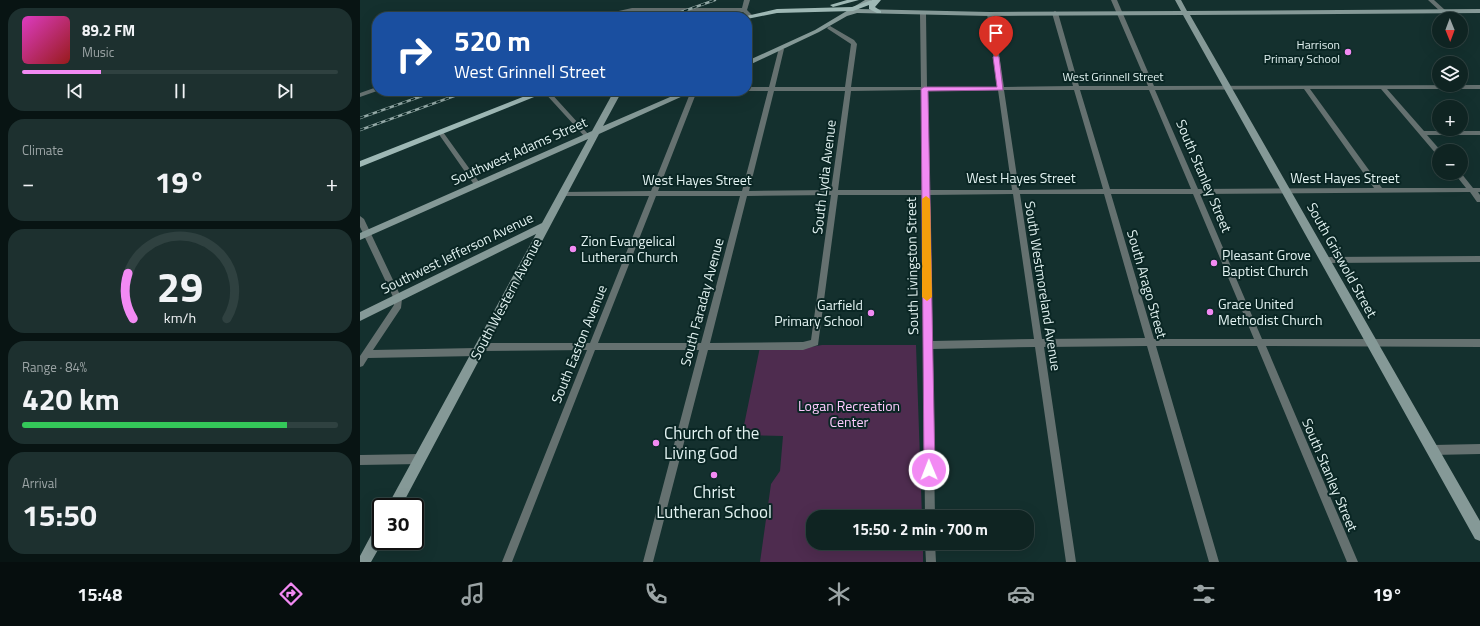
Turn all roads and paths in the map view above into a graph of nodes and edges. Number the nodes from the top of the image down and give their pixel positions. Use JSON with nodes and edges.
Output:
{"nodes":[{"id":1,"x":747,"y":0,"type":"edge"},
{"id":2,"x":856,"y":0,"type":"edge"},
{"id":3,"x":874,"y":0,"type":"edge"},
{"id":4,"x":1114,"y":0,"type":"edge"},
{"id":5,"x":1178,"y":0,"type":"edge"},
{"id":6,"x":1431,"y":0,"type":"edge"},
{"id":7,"x":861,"y":7,"type":"joint"},
{"id":8,"x":827,"y":10,"type":"junction"},
{"id":9,"x":1443,"y":11,"type":"junction"},
{"id":10,"x":1480,"y":11,"type":"edge"},
{"id":11,"x":616,"y":12,"type":"edge"},
{"id":12,"x":714,"y":12,"type":"edge"},
{"id":13,"x":746,"y":12,"type":"edge"},
{"id":14,"x":851,"y":12,"type":"junction"},
{"id":15,"x":879,"y":12,"type":"junction"},
{"id":16,"x":1186,"y":12,"type":"junction"},
{"id":17,"x":752,"y":13,"type":"edge"},
{"id":18,"x":1055,"y":13,"type":"junction"},
{"id":19,"x":1120,"y":13,"type":"junction"},
{"id":20,"x":752,"y":14,"type":"edge"},
{"id":21,"x":923,"y":14,"type":"junction"},
{"id":22,"x":990,"y":14,"type":"junction"},
{"id":23,"x":840,"y":16,"type":"junction"},
{"id":24,"x":830,"y":28,"type":"junction"},
{"id":25,"x":781,"y":50,"type":"junction"},
{"id":26,"x":752,"y":64,"type":"edge"},
{"id":27,"x":1480,"y":87,"type":"edge"},
{"id":28,"x":1077,"y":88,"type":"junction"},
{"id":29,"x":1152,"y":88,"type":"junction"},
{"id":30,"x":1228,"y":88,"type":"junction"},
{"id":31,"x":1306,"y":88,"type":"junction"},
{"id":32,"x":1383,"y":88,"type":"junction"},
{"id":33,"x":752,"y":89,"type":"edge"},
{"id":34,"x":772,"y":89,"type":"junction"},
{"id":35,"x":848,"y":89,"type":"junction"},
{"id":36,"x":924,"y":89,"type":"junction"},
{"id":37,"x":1000,"y":89,"type":"junction"},
{"id":38,"x":372,"y":91,"type":"edge"},
{"id":39,"x":360,"y":95,"type":"edge"},
{"id":40,"x":533,"y":96,"type":"edge"},
{"id":41,"x":551,"y":96,"type":"edge"},
{"id":42,"x":615,"y":96,"type":"edge"},
{"id":43,"x":678,"y":96,"type":"edge"},
{"id":44,"x":692,"y":96,"type":"edge"},
{"id":45,"x":604,"y":118,"type":"junction"},
{"id":46,"x":625,"y":119,"type":"junction"},
{"id":47,"x":597,"y":131,"type":"junction"},
{"id":48,"x":440,"y":132,"type":"junction"},
{"id":49,"x":1422,"y":133,"type":"junction"},
{"id":50,"x":1480,"y":133,"type":"edge"},
{"id":51,"x":587,"y":136,"type":"junction"},
{"id":52,"x":1432,"y":145,"type":"edge"},
{"id":53,"x":360,"y":164,"type":"edge"},
{"id":54,"x":1463,"y":180,"type":"edge"},
{"id":55,"x":477,"y":184,"type":"junction"},
{"id":56,"x":1472,"y":190,"type":"junction"},
{"id":57,"x":1480,"y":190,"type":"edge"},
{"id":58,"x":1106,"y":191,"type":"junction"},
{"id":59,"x":1196,"y":191,"type":"junction"},
{"id":60,"x":1286,"y":191,"type":"junction"},
{"id":61,"x":1380,"y":191,"type":"junction"},
{"id":62,"x":835,"y":192,"type":"junction"},
{"id":63,"x":926,"y":192,"type":"junction"},
{"id":64,"x":1016,"y":192,"type":"junction"},
{"id":65,"x":654,"y":193,"type":"junction"},
{"id":66,"x":745,"y":193,"type":"junction"},
{"id":67,"x":563,"y":194,"type":"junction"},
{"id":68,"x":1480,"y":200,"type":"edge"},
{"id":69,"x":360,"y":219,"type":"edge"},
{"id":70,"x":546,"y":225,"type":"junction"},
{"id":71,"x":364,"y":236,"type":"edge"},
{"id":72,"x":1480,"y":259,"type":"edge"},
{"id":73,"x":1325,"y":260,"type":"junction"},
{"id":74,"x":398,"y":299,"type":"junction"},
{"id":75,"x":360,"y":317,"type":"edge"},
{"id":76,"x":1039,"y":343,"type":"junction"},
{"id":77,"x":1150,"y":343,"type":"junction"},
{"id":78,"x":1261,"y":343,"type":"junction"},
{"id":79,"x":1480,"y":343,"type":"edge"},
{"id":80,"x":1373,"y":344,"type":"junction"},
{"id":81,"x":927,"y":345,"type":"junction"},
{"id":82,"x":592,"y":346,"type":"junction"},
{"id":83,"x":704,"y":346,"type":"junction"},
{"id":84,"x":478,"y":350,"type":"junction"},
{"id":85,"x":366,"y":354,"type":"junction"},
{"id":86,"x":360,"y":363,"type":"edge"},
{"id":87,"x":1480,"y":449,"type":"edge"},
{"id":88,"x":1433,"y":450,"type":"junction"},
{"id":89,"x":420,"y":459,"type":"junction"},
{"id":90,"x":360,"y":460,"type":"edge"},
{"id":91,"x":399,"y":498,"type":"edge"},
{"id":92,"x":930,"y":510,"type":"edge"},
{"id":93,"x":1480,"y":534,"type":"edge"},
{"id":94,"x":372,"y":547,"type":"edge"},
{"id":95,"x":930,"y":550,"type":"edge"},
{"id":96,"x":364,"y":562,"type":"edge"},
{"id":97,"x":506,"y":562,"type":"edge"},
{"id":98,"x":648,"y":562,"type":"edge"},
{"id":99,"x":931,"y":562,"type":"edge"},
{"id":100,"x":1071,"y":562,"type":"edge"},
{"id":101,"x":1214,"y":562,"type":"edge"},
{"id":102,"x":1353,"y":562,"type":"edge"}],
"edges":[{"from":1,"to":13,"type":"street"},
{"from":2,"to":17,"type":"main road"},
{"from":3,"to":7,"type":"main road"},
{"from":3,"to":14,"type":"street"},
{"from":3,"to":15,"type":"main road"},
{"from":4,"to":19,"type":"street","name":"South Stanley Street"},
{"from":5,"to":16,"type":"street","name":"South Griswold Street"},
{"from":6,"to":9,"type":"street"},
{"from":7,"to":14,"type":"street"},
{"from":8,"to":14,"type":"main road"},
{"from":8,"to":20,"type":"main road"},
{"from":8,"to":23,"type":"main road"},
{"from":9,"to":10,"type":"street"},
{"from":9,"to":16,"type":"street"},
{"from":11,"to":12,"type":"street"},
{"from":14,"to":15,"type":"street"},
{"from":14,"to":21,"type":"street"},
{"from":14,"to":23,"type":"street"},
{"from":14,"to":24,"type":"street"},
{"from":15,"to":21,"type":"street"},
{"from":16,"to":19,"type":"street"},
{"from":16,"to":30,"type":"street","name":"South Griswold Street"},
{"from":18,"to":19,"type":"street"},
{"from":18,"to":22,"type":"street"},
{"from":18,"to":28,"type":"street","name":"South Arago Street"},
{"from":19,"to":29,"type":"street","name":"South Stanley Street"},
{"from":21,"to":22,"type":"street"},
{"from":21,"to":36,"type":"street","name":"South Livingston Street"},
{"from":22,"to":37,"type":"street","name":"South Westmoreland Avenue"},
{"from":23,"to":25,"type":"street"},
{"from":24,"to":25,"type":"street"},
{"from":24,"to":35,"type":"street","name":"South Lydia Avenue"},
{"from":25,"to":26,"type":"street"},
{"from":25,"to":34,"type":"street","name":"South Faraday Avenue"},
{"from":27,"to":32,"type":"street","name":"West Grinnell Street"},
{"from":28,"to":29,"type":"street","name":"West Grinnell Street"},
{"from":28,"to":37,"type":"street","name":"West Grinnell Street"},
{"from":28,"to":58,"type":"street","name":"South Arago Street"},
{"from":29,"to":30,"type":"street","name":"West Grinnell Street"},
{"from":29,"to":59,"type":"street","name":"South Stanley Street"},
{"from":30,"to":31,"type":"street","name":"West Grinnell Street"},
{"from":30,"to":60,"type":"street","name":"South Griswold Street"},
{"from":31,"to":32,"type":"street","name":"West Grinnell Street"},
{"from":31,"to":61,"type":"street"},
{"from":32,"to":49,"type":"street"},
{"from":33,"to":34,"type":"street","name":"West Grinnell Street"},
{"from":34,"to":35,"type":"street","name":"West Grinnell Street"},
{"from":34,"to":66,"type":"street","name":"South Faraday Avenue"},
{"from":35,"to":36,"type":"street","name":"West Grinnell Street"},
{"from":35,"to":62,"type":"street","name":"South Lydia Avenue"},
{"from":36,"to":37,"type":"street","name":"West Grinnell Street"},
{"from":36,"to":63,"type":"street","name":"South Livingston Street"},
{"from":37,"to":64,"type":"street","name":"South Westmoreland Avenue"},
{"from":38,"to":39,"type":"street"},
{"from":40,"to":48,"type":"main road"},
{"from":41,"to":51,"type":"street"},
{"from":42,"to":45,"type":"street","name":"South Western Avenue"},
{"from":43,"to":46,"type":"street","name":"Southwest Adams Street"},
{"from":44,"to":65,"type":"street","name":"South Easton Avenue"},
{"from":45,"to":46,"type":"street"},
{"from":45,"to":47,"type":"street","name":"South Western Avenue"},
{"from":46,"to":47,"type":"street","name":"Southwest Adams Street"},
{"from":47,"to":51,"type":"street","name":"Southwest Adams Street"},
{"from":47,"to":67,"type":"street","name":"South Western Avenue"},
{"from":48,"to":53,"type":"main road"},
{"from":48,"to":55,"type":"street"},
{"from":49,"to":50,"type":"street"},
{"from":49,"to":52,"type":"street"},
{"from":51,"to":55,"type":"street","name":"Southwest Adams Street"},
{"from":54,"to":56,"type":"street"},
{"from":55,"to":71,"type":"street","name":"Southwest Adams Street"},
{"from":56,"to":57,"type":"street","name":"West Hayes Street"},
{"from":56,"to":61,"type":"street","name":"West Hayes Street"},
{"from":56,"to":68,"type":"street"},
{"from":58,"to":59,"type":"street","name":"West Hayes Street"},
{"from":58,"to":64,"type":"street","name":"West Hayes Street"},
{"from":58,"to":77,"type":"street","name":"South Arago Street"},
{"from":59,"to":60,"type":"street","name":"West Hayes Street"},
{"from":59,"to":78,"type":"street","name":"South Stanley Street"},
{"from":60,"to":61,"type":"street","name":"West Hayes Street"},
{"from":60,"to":73,"type":"street","name":"South Griswold Street"},
{"from":62,"to":63,"type":"street","name":"West Hayes Street"},
{"from":62,"to":66,"type":"street","name":"West Hayes Street"},
{"from":62,"to":83,"type":"street","name":"South Lydia Avenue"},
{"from":63,"to":64,"type":"street","name":"West Hayes Street"},
{"from":63,"to":81,"type":"street","name":"South Livingston Street"},
{"from":64,"to":76,"type":"street","name":"South Westmoreland Avenue"},
{"from":65,"to":66,"type":"street","name":"West Hayes Street"},
{"from":65,"to":67,"type":"street","name":"West Hayes Street"},
{"from":65,"to":82,"type":"street","name":"South Easton Avenue"},
{"from":66,"to":83,"type":"street","name":"South Faraday Avenue"},
{"from":67,"to":70,"type":"street","name":"South Western Avenue"},
{"from":69,"to":71,"type":"street"},
{"from":70,"to":74,"type":"street","name":"Southwest Jefferson Avenue"},
{"from":70,"to":84,"type":"street","name":"South Western Avenue"},
{"from":71,"to":74,"type":"street"},
{"from":72,"to":73,"type":"street"},
{"from":73,"to":80,"type":"street","name":"South Griswold Street"},
{"from":74,"to":75,"type":"street","name":"Southwest Jefferson Avenue"},
{"from":74,"to":85,"type":"street"},
{"from":76,"to":77,"type":"street"},
{"from":76,"to":81,"type":"street"},
{"from":76,"to":100,"type":"street","name":"South Westmoreland Avenue"},
{"from":77,"to":78,"type":"street"},
{"from":77,"to":101,"type":"street","name":"South Arago Street"},
{"from":78,"to":80,"type":"street"},
{"from":78,"to":102,"type":"street","name":"South Stanley Street"},
{"from":79,"to":80,"type":"street"},
{"from":80,"to":88,"type":"street","name":"South Griswold Street"},
{"from":81,"to":92,"type":"street","name":"South Livingston Street"},
{"from":82,"to":83,"type":"street"},
{"from":82,"to":84,"type":"street"},
{"from":82,"to":97,"type":"street","name":"South Easton Avenue"},
{"from":83,"to":98,"type":"street","name":"South Faraday Avenue"},
{"from":84,"to":85,"type":"street"},
{"from":84,"to":89,"type":"street","name":"South Western Avenue"},
{"from":85,"to":86,"type":"street"},
{"from":87,"to":88,"type":"street"},
{"from":88,"to":93,"type":"street","name":"South Griswold Street"},
{"from":89,"to":90,"type":"street"},
{"from":89,"to":91,"type":"street","name":"South Western Avenue"},
{"from":94,"to":96,"type":"street"},
{"from":95,"to":99,"type":"street"}]}
